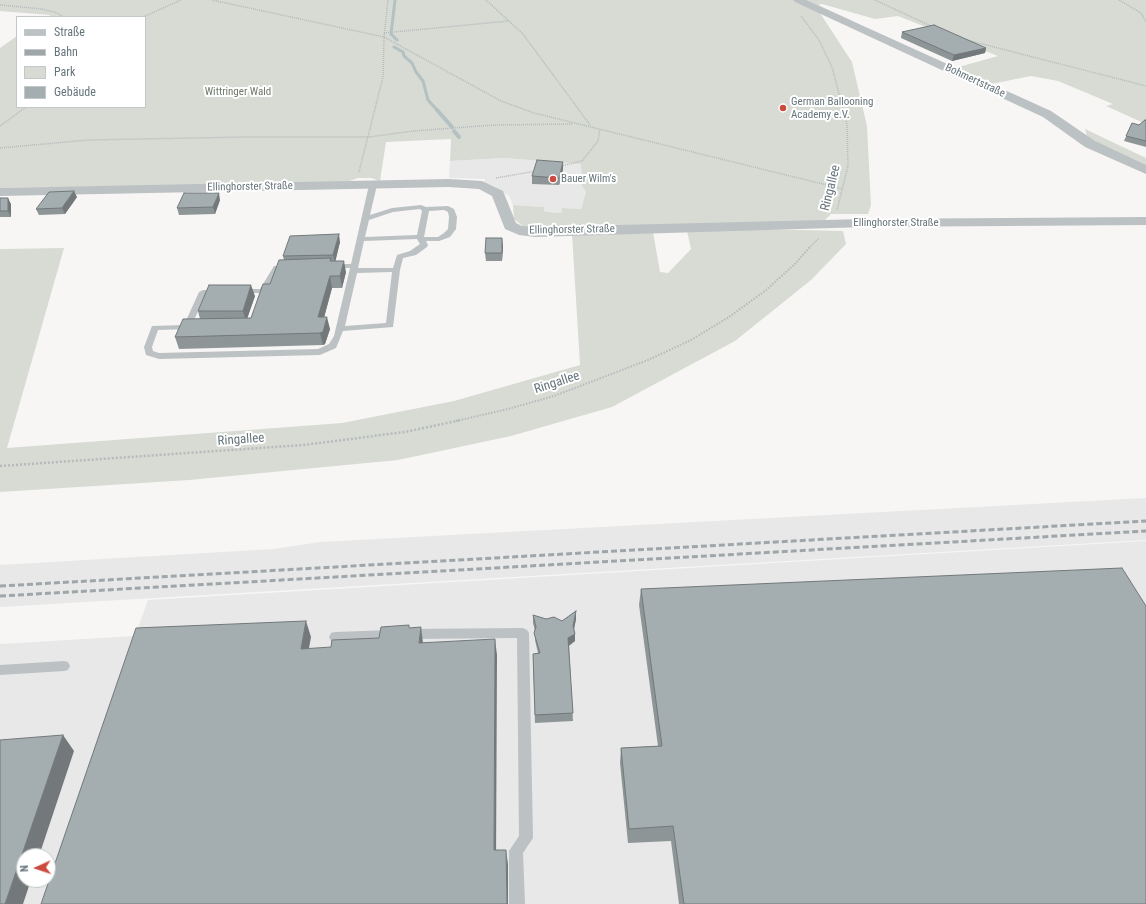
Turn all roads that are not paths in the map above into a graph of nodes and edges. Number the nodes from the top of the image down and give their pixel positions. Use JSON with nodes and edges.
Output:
{"nodes":[{"id":1,"x":798,"y":0,"type":"edge"},
{"id":2,"x":1146,"y":170,"type":"edge"},
{"id":3,"x":373,"y":185,"type":"junction"},
{"id":4,"x":0,"y":192,"type":"edge"},
{"id":5,"x":423,"y":209,"type":"junction"},
{"id":6,"x":365,"y":219,"type":"junction"},
{"id":7,"x":1146,"y":221,"type":"edge"},
{"id":8,"x":421,"y":238,"type":"junction"},
{"id":9,"x":360,"y":239,"type":"junction"},
{"id":10,"x":292,"y":267,"type":"edge"},
{"id":11,"x":323,"y":267,"type":"edge"},
{"id":12,"x":353,"y":268,"type":"junction"},
{"id":13,"x":396,"y":270,"type":"junction"},
{"id":14,"x":340,"y":329,"type":"junction"},
{"id":15,"x":335,"y":637,"type":"dead end"},
{"id":16,"x":64,"y":666,"type":"dead end"},
{"id":17,"x":0,"y":670,"type":"edge"},
{"id":18,"x":516,"y":904,"type":"edge"}],
"edges":[{"from":1,"to":2,"type":"street","name":"Bohmertstraße"},
{"from":3,"to":4,"type":"street","name":"Ellinghorster Straße"},
{"from":3,"to":6,"type":"lane"},
{"from":3,"to":7,"type":"street","name":"Ellinghorster Straße"},
{"from":5,"to":6,"type":"lane"},
{"from":5,"to":8,"type":"lane"},
{"from":5,"to":8,"type":"lane"},
{"from":6,"to":9,"type":"lane"},
{"from":8,"to":9,"type":"lane"},
{"from":8,"to":13,"type":"lane"},
{"from":9,"to":12,"type":"lane"},
{"from":10,"to":14,"type":"lane"},
{"from":11,"to":12,"type":"lane"},
{"from":12,"to":13,"type":"lane"},
{"from":12,"to":14,"type":"lane"},
{"from":13,"to":14,"type":"lane"},
{"from":15,"to":18,"type":"lane"},
{"from":16,"to":17,"type":"lane"}]}
